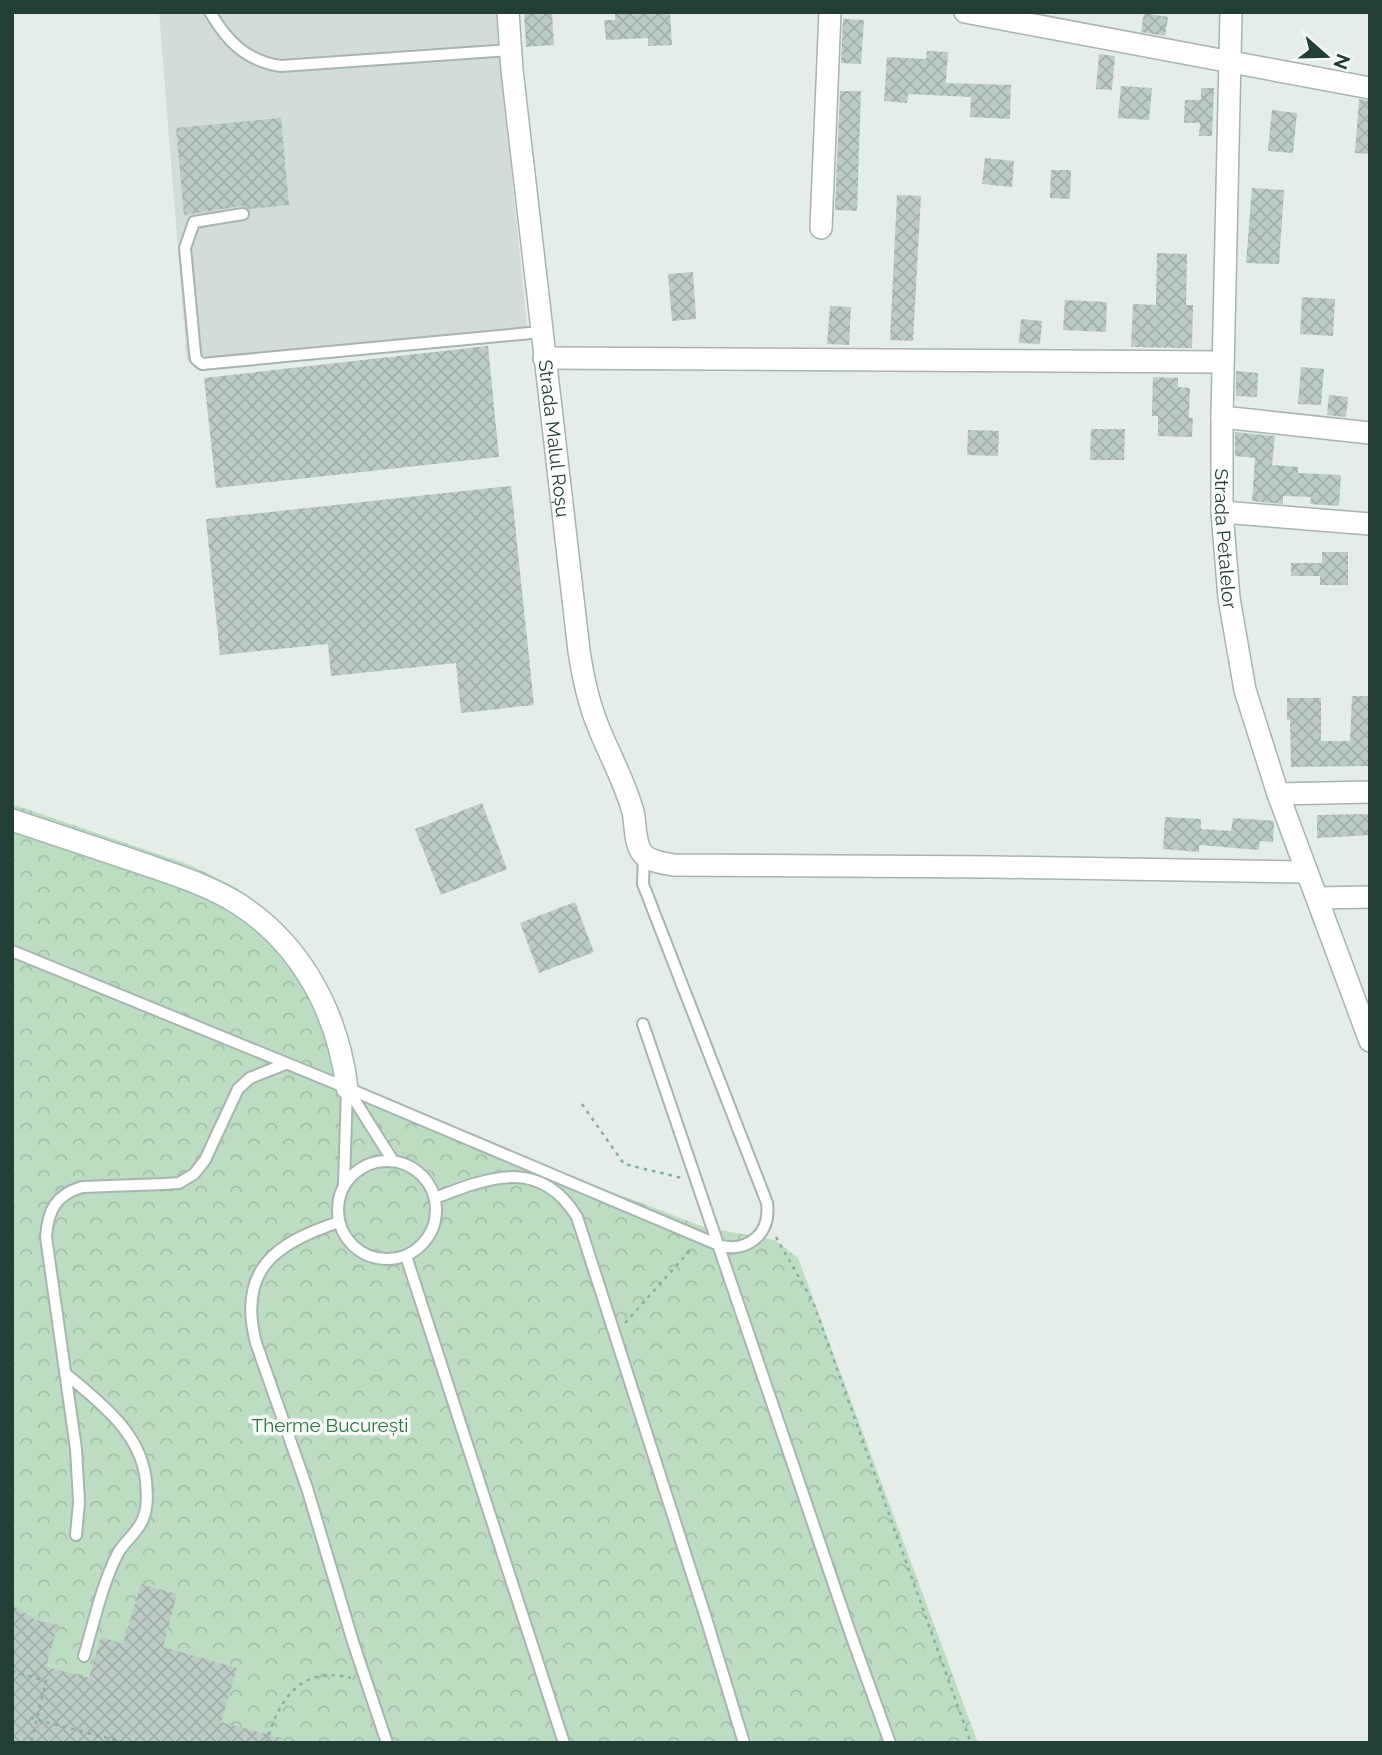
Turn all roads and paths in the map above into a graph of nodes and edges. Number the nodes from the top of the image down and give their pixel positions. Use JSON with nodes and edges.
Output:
{"nodes":[{"id":1,"x":210,"y":12,"type":"edge"},
{"id":2,"x":508,"y":12,"type":"edge"},
{"id":3,"x":830,"y":12,"type":"edge"},
{"id":4,"x":965,"y":12,"type":"edge"},
{"id":5,"x":1231,"y":12,"type":"edge"},
{"id":6,"x":511,"y":50,"type":"junction"},
{"id":7,"x":1231,"y":64,"type":"junction"},
{"id":8,"x":1370,"y":88,"type":"edge"},
{"id":9,"x":243,"y":214,"type":"dead end"},
{"id":10,"x":821,"y":228,"type":"dead end"},
{"id":11,"x":541,"y":332,"type":"junction"},
{"id":12,"x":544,"y":358,"type":"junction"},
{"id":13,"x":1223,"y":362,"type":"junction"},
{"id":14,"x":1222,"y":417,"type":"junction"},
{"id":15,"x":1370,"y":433,"type":"edge"},
{"id":16,"x":1222,"y":512,"type":"junction"},
{"id":17,"x":1370,"y":524,"type":"edge"},
{"id":18,"x":1370,"y":792,"type":"edge"},
{"id":19,"x":1278,"y":794,"type":"junction"},
{"id":20,"x":12,"y":820,"type":"edge"},
{"id":21,"x":644,"y":855,"type":"junction"},
{"id":22,"x":1307,"y":872,"type":"junction"},
{"id":23,"x":1370,"y":897,"type":"edge"},
{"id":24,"x":1317,"y":898,"type":"junction"},
{"id":25,"x":12,"y":951,"type":"edge"},
{"id":26,"x":643,"y":1024,"type":"dead end"},
{"id":27,"x":1370,"y":1041,"type":"edge"},
{"id":28,"x":285,"y":1065,"type":"junction"},
{"id":29,"x":347,"y":1088,"type":"junction"},
{"id":30,"x":582,"y":1104,"type":"dead end"},
{"id":31,"x":393,"y":1161,"type":"junction"},
{"id":32,"x":699,"y":1183,"type":"junction"},
{"id":33,"x":344,"y":1185,"type":"junction"},
{"id":34,"x":435,"y":1198,"type":"junction"},
{"id":35,"x":339,"y":1222,"type":"junction"},
{"id":36,"x":767,"y":1222,"type":"junction"},
{"id":37,"x":702,"y":1237,"type":"junction"},
{"id":38,"x":721,"y":1246,"type":"junction"},
{"id":39,"x":406,"y":1256,"type":"junction"},
{"id":40,"x":615,"y":1333,"type":"junction"},
{"id":41,"x":65,"y":1373,"type":"junction"},
{"id":42,"x":76,"y":1535,"type":"dead end"},
{"id":43,"x":84,"y":1656,"type":"dead end"},
{"id":44,"x":12,"y":1671,"type":"edge"},
{"id":45,"x":368,"y":1682,"type":"junction"},
{"id":46,"x":30,"y":1718,"type":"dead end"},
{"id":47,"x":36,"y":1719,"type":"junction"},
{"id":48,"x":113,"y":1741,"type":"edge"},
{"id":49,"x":31,"y":1743,"type":"edge"},
{"id":50,"x":106,"y":1743,"type":"edge"},
{"id":51,"x":127,"y":1743,"type":"edge"},
{"id":52,"x":266,"y":1743,"type":"edge"},
{"id":53,"x":387,"y":1743,"type":"edge"},
{"id":54,"x":564,"y":1743,"type":"edge"},
{"id":55,"x":744,"y":1743,"type":"edge"},
{"id":56,"x":890,"y":1743,"type":"edge"},
{"id":57,"x":971,"y":1743,"type":"edge"}],
"edges":[{"from":1,"to":6,"type":"lane"},
{"from":2,"to":6,"type":"street","name":"Strada Malul Roșu"},
{"from":3,"to":10,"type":"street"},
{"from":4,"to":7,"type":"street"},
{"from":5,"to":7,"type":"street","name":"Strada Petalelor"},
{"from":6,"to":11,"type":"street","name":"Strada Malul Roșu"},
{"from":7,"to":8,"type":"street"},
{"from":7,"to":13,"type":"street","name":"Strada Petalelor"},
{"from":9,"to":11,"type":"lane"},
{"from":11,"to":12,"type":"street","name":"Strada Malul Roșu"},
{"from":12,"to":13,"type":"street"},
{"from":12,"to":21,"type":"street","name":"Strada Malul Roșu"},
{"from":13,"to":14,"type":"street","name":"Strada Petalelor"},
{"from":14,"to":15,"type":"street"},
{"from":14,"to":16,"type":"street","name":"Strada Petalelor"},
{"from":16,"to":17,"type":"street"},
{"from":16,"to":19,"type":"street","name":"Strada Petalelor"},
{"from":18,"to":19,"type":"street"},
{"from":19,"to":22,"type":"street","name":"Strada Petalelor"},
{"from":20,"to":29,"type":"street"},
{"from":21,"to":22,"type":"street"},
{"from":21,"to":36,"type":"lane"},
{"from":22,"to":24,"type":"street","name":"Strada Petalelor"},
{"from":23,"to":24,"type":"street"},
{"from":24,"to":27,"type":"street","name":"Strada Petalelor"},
{"from":25,"to":28,"type":"lane"},
{"from":26,"to":32,"type":"lane"},
{"from":28,"to":29,"type":"lane"},
{"from":28,"to":41,"type":"lane"},
{"from":29,"to":31,"type":"lane"},
{"from":29,"to":33,"type":"lane"},
{"from":29,"to":37,"type":"lane"},
{"from":30,"to":32,"type":"path"},
{"from":31,"to":33,"type":"lane"},
{"from":31,"to":34,"type":"lane"},
{"from":32,"to":38,"type":"lane"},
{"from":33,"to":35,"type":"lane"},
{"from":34,"to":39,"type":"lane"},
{"from":34,"to":40,"type":"lane"},
{"from":35,"to":39,"type":"lane"},
{"from":35,"to":45,"type":"lane"},
{"from":36,"to":38,"type":"lane"},
{"from":36,"to":57,"type":"path"},
{"from":37,"to":38,"type":"lane"},
{"from":37,"to":40,"type":"path"},
{"from":38,"to":56,"type":"lane"},
{"from":39,"to":54,"type":"lane"},
{"from":40,"to":55,"type":"lane"},
{"from":41,"to":42,"type":"lane"},
{"from":41,"to":43,"type":"lane"},
{"from":44,"to":47,"type":"path"},
{"from":45,"to":52,"type":"path"},
{"from":45,"to":53,"type":"lane"},
{"from":46,"to":47,"type":"path"},
{"from":47,"to":48,"type":"path"},
{"from":47,"to":49,"type":"path"},
{"from":48,"to":50,"type":"path"},
{"from":48,"to":51,"type":"path"}]}
